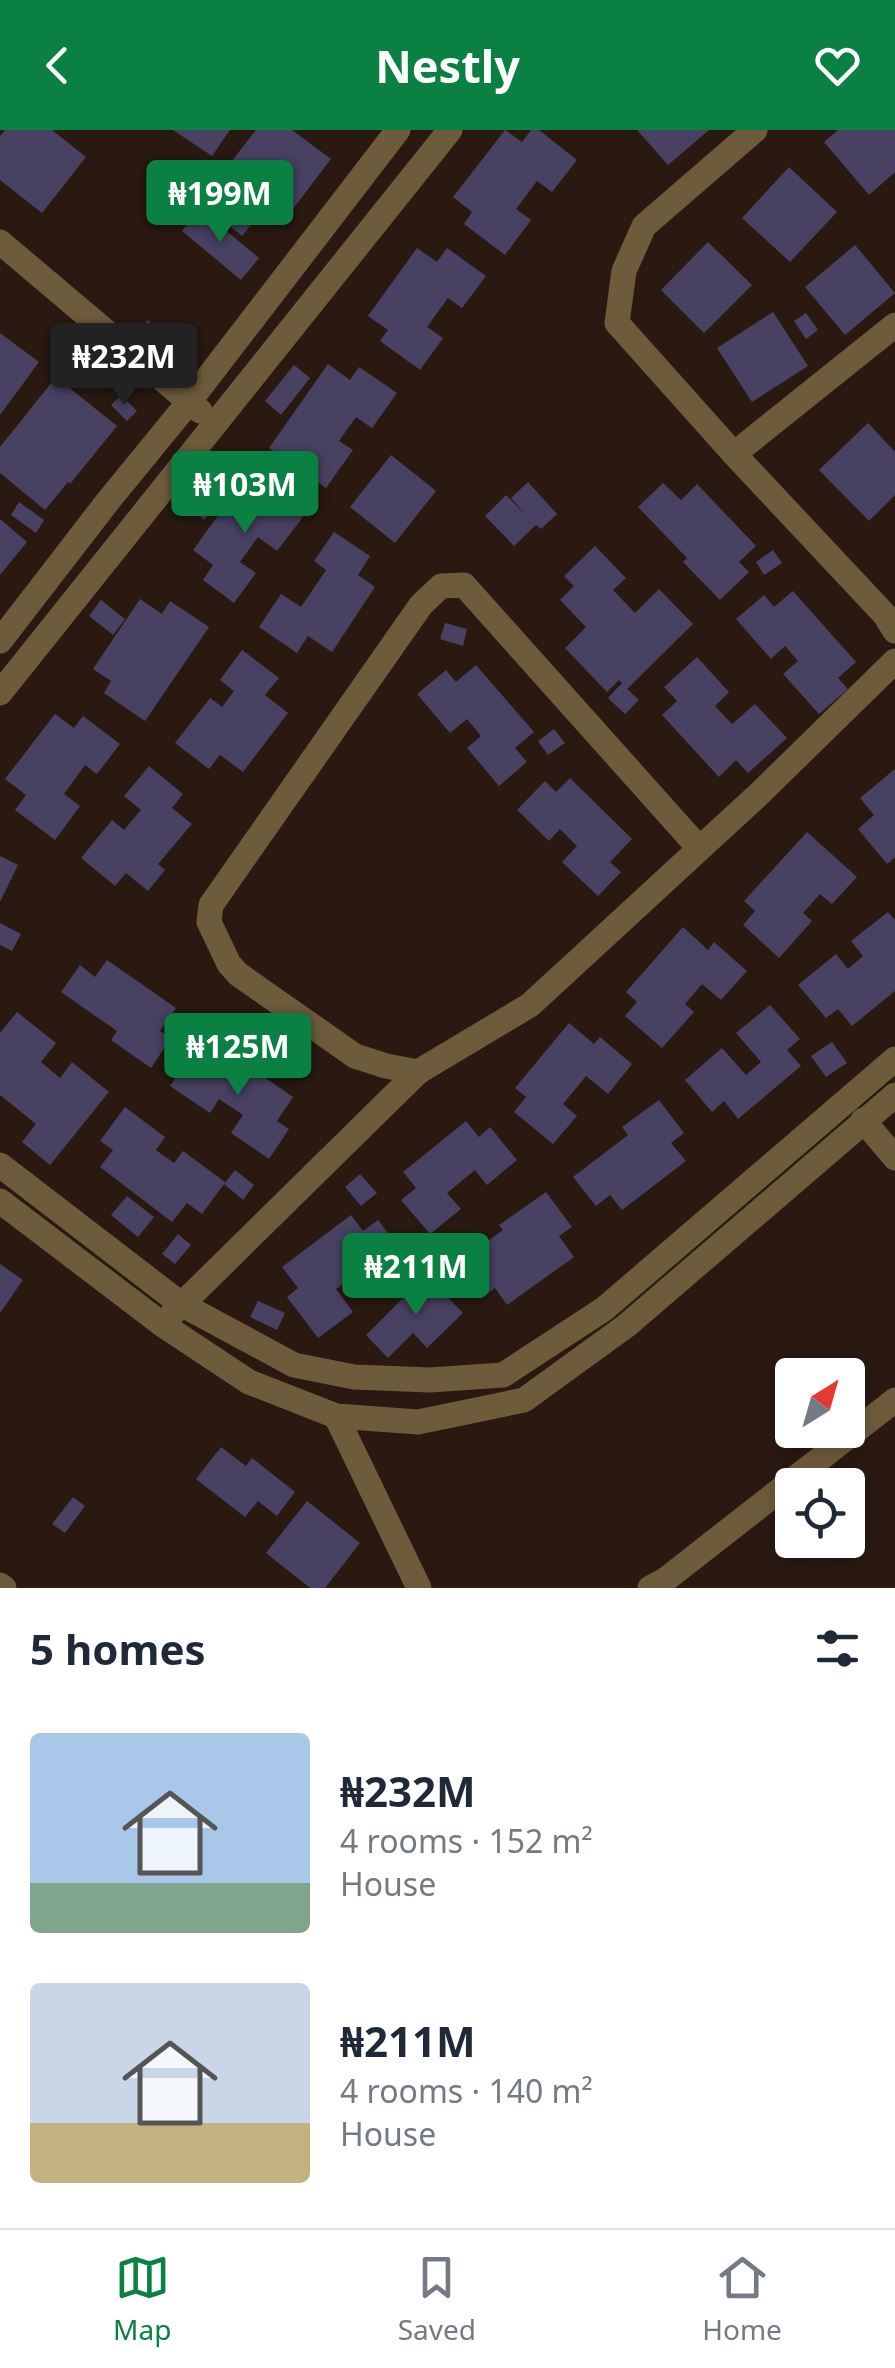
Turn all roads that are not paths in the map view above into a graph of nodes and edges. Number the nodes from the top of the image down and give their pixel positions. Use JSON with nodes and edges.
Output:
{"nodes":[{"id":1,"x":400,"y":130,"type":"edge"},
{"id":2,"x":450,"y":130,"type":"edge"},
{"id":3,"x":755,"y":130,"type":"edge"},
{"id":4,"x":431,"y":151,"type":"junction"},
{"id":5,"x":0,"y":242,"type":"edge"},
{"id":6,"x":895,"y":325,"type":"edge"},
{"id":7,"x":189,"y":402,"type":"junction"},
{"id":8,"x":216,"y":423,"type":"junction"},
{"id":9,"x":734,"y":454,"type":"junction"},
{"id":10,"x":895,"y":630,"type":"edge"},
{"id":11,"x":0,"y":641,"type":"edge"},
{"id":12,"x":895,"y":661,"type":"edge"},
{"id":13,"x":0,"y":693,"type":"edge"},
{"id":14,"x":699,"y":848,"type":"junction"},
{"id":15,"x":895,"y":1059,"type":"edge"},
{"id":16,"x":418,"y":1072,"type":"junction"},
{"id":17,"x":895,"y":1095,"type":"edge"},
{"id":18,"x":863,"y":1120,"type":"junction"},
{"id":19,"x":895,"y":1158,"type":"edge"},
{"id":20,"x":0,"y":1166,"type":"edge"},
{"id":21,"x":0,"y":1201,"type":"edge"},
{"id":22,"x":180,"y":1304,"type":"junction"},
{"id":23,"x":162,"y":1326,"type":"junction"},
{"id":24,"x":895,"y":1400,"type":"edge"},
{"id":25,"x":336,"y":1416,"type":"junction"},
{"id":26,"x":662,"y":1586,"type":"edge"},
{"id":27,"x":419,"y":1588,"type":"edge"}],
"edges":[{"from":1,"to":4,"type":"street"},
{"from":1,"to":7,"type":"street"},
{"from":2,"to":4,"type":"street"},
{"from":3,"to":9,"type":"street"},
{"from":4,"to":8,"type":"street"},
{"from":5,"to":7,"type":"street"},
{"from":6,"to":9,"type":"street"},
{"from":7,"to":8,"type":"street"},
{"from":7,"to":11,"type":"street"},
{"from":8,"to":13,"type":"street"},
{"from":9,"to":10,"type":"street"},
{"from":12,"to":14,"type":"street"},
{"from":14,"to":16,"type":"street"},
{"from":14,"to":16,"type":"street"},
{"from":15,"to":22,"type":"street"},
{"from":16,"to":22,"type":"street"},
{"from":17,"to":18,"type":"street"},
{"from":18,"to":19,"type":"street"},
{"from":18,"to":25,"type":"street"},
{"from":20,"to":22,"type":"street"},
{"from":21,"to":23,"type":"street"},
{"from":22,"to":23,"type":"street"},
{"from":23,"to":25,"type":"street"},
{"from":24,"to":26,"type":"street"},
{"from":25,"to":27,"type":"street"}]}
